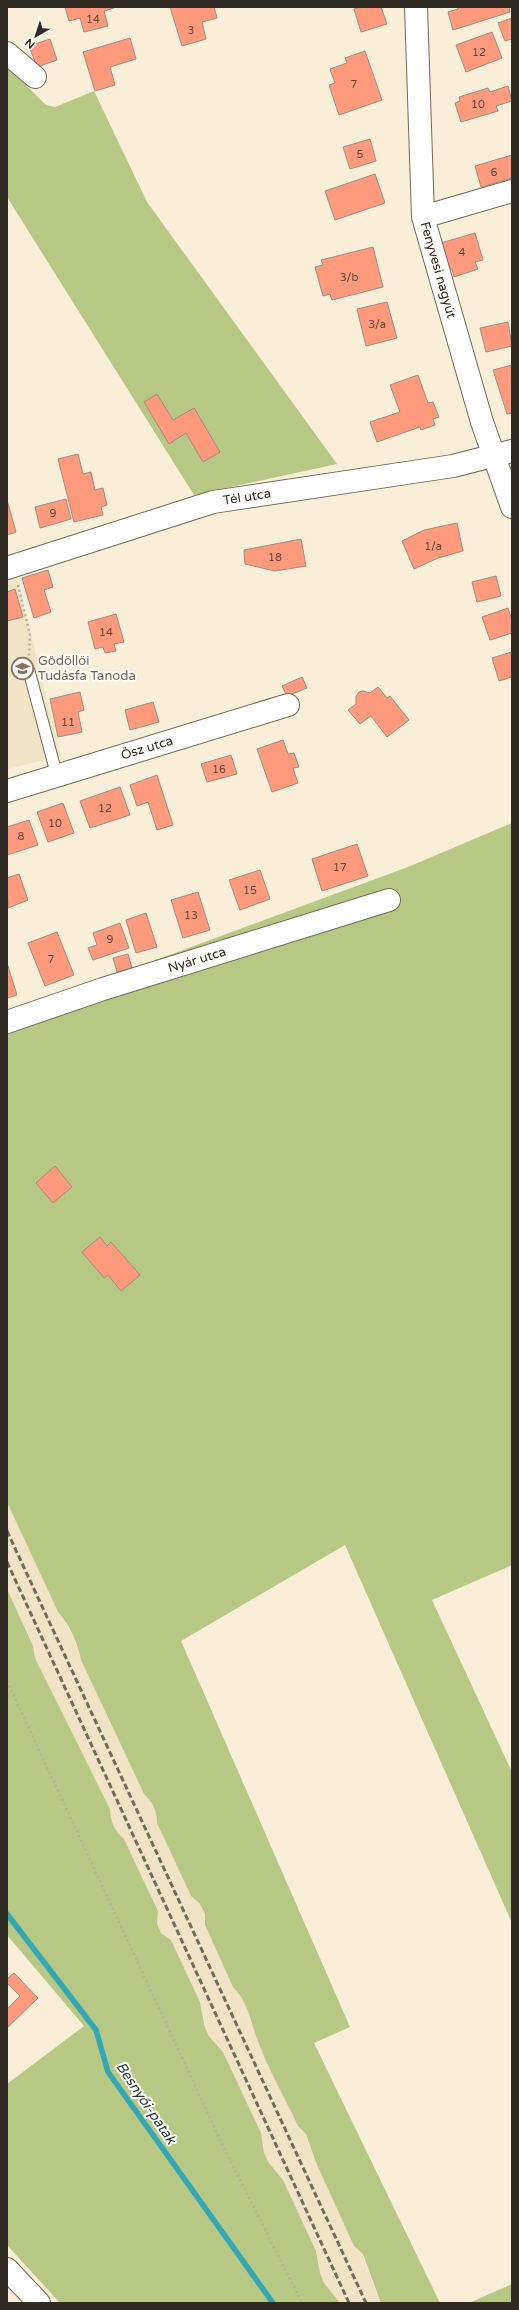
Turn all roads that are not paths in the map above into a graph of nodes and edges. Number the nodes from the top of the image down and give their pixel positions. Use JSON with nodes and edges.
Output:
{"nodes":[{"id":1,"x":416,"y":7,"type":"edge"},
{"id":2,"x":7,"y":53,"type":"edge"},
{"id":3,"x":35,"y":77,"type":"dead end"},
{"id":4,"x":512,"y":191,"type":"edge"},
{"id":5,"x":423,"y":217,"type":"junction"},
{"id":6,"x":503,"y":453,"type":"edge"},
{"id":7,"x":512,"y":507,"type":"edge"},
{"id":8,"x":10,"y":577,"type":"edge"},
{"id":9,"x":29,"y":671,"type":"road end"},
{"id":10,"x":288,"y":706,"type":"dead end"},
{"id":11,"x":57,"y":776,"type":"junction"},
{"id":12,"x":7,"y":791,"type":"edge"},
{"id":13,"x":389,"y":900,"type":"dead end"},
{"id":14,"x":7,"y":1022,"type":"edge"},
{"id":15,"x":7,"y":2269,"type":"edge"},
{"id":16,"x":39,"y":2303,"type":"edge"}],
"edges":[{"from":1,"to":5,"type":"street","name":"Fenyvesi nagyút"},
{"from":2,"to":3,"type":"street"},
{"from":4,"to":5,"type":"street"},
{"from":5,"to":6,"type":"street","name":"Fenyvesi nagyút"},
{"from":6,"to":7,"type":"street","name":"Fenyvesi nagyút"},
{"from":6,"to":8,"type":"street","name":"Tél utca"},
{"from":9,"to":11,"type":"lane"},
{"from":10,"to":11,"type":"street","name":"Ősz utca"},
{"from":11,"to":12,"type":"street","name":"Ősz utca"},
{"from":13,"to":14,"type":"street","name":"Nyár utca"},
{"from":15,"to":16,"type":"street"}]}
